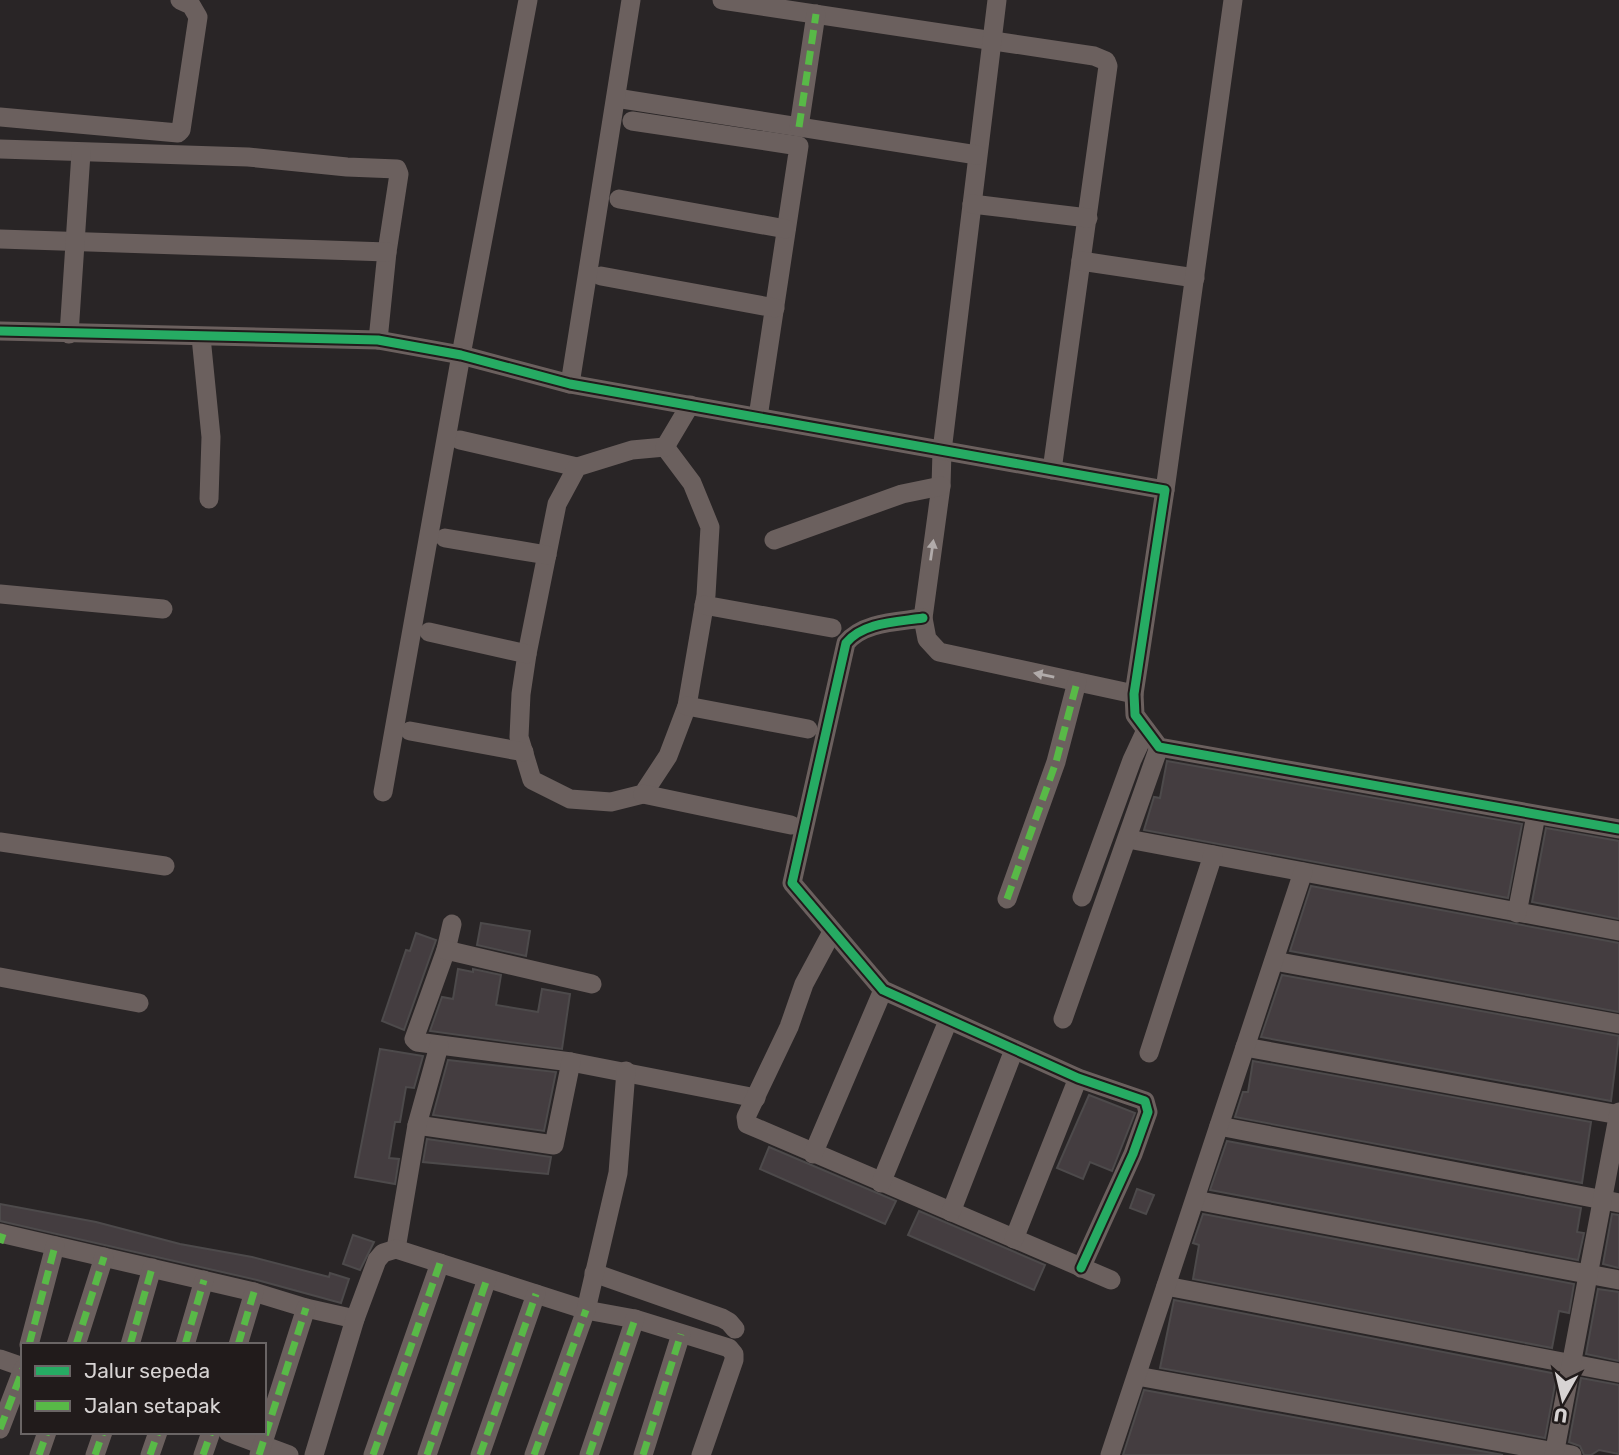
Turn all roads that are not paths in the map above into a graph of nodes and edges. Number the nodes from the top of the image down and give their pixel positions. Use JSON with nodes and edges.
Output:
{"nodes":[{"id":1,"x":180,"y":0,"type":"edge"},
{"id":2,"x":528,"y":0,"type":"edge"},
{"id":3,"x":631,"y":0,"type":"edge"},
{"id":4,"x":722,"y":0,"type":"edge"},
{"id":5,"x":997,"y":0,"type":"edge"},
{"id":6,"x":1233,"y":0,"type":"edge"},
{"id":7,"x":816,"y":15,"type":"junction"},
{"id":8,"x":992,"y":41,"type":"junction"},
{"id":9,"x":615,"y":97,"type":"junction"},
{"id":10,"x":0,"y":117,"type":"edge"},
{"id":11,"x":632,"y":121,"type":"dead end"},
{"id":12,"x":799,"y":127,"type":"junction"},
{"id":13,"x":0,"y":149,"type":"edge"},
{"id":14,"x":81,"y":153,"type":"junction"},
{"id":15,"x":977,"y":155,"type":"junction"},
{"id":16,"x":619,"y":199,"type":"dead end"},
{"id":17,"x":972,"y":204,"type":"junction"},
{"id":18,"x":1088,"y":218,"type":"junction"},
{"id":19,"x":786,"y":229,"type":"junction"},
{"id":20,"x":0,"y":239,"type":"edge"},
{"id":21,"x":76,"y":242,"type":"junction"},
{"id":22,"x":387,"y":252,"type":"junction"},
{"id":23,"x":1081,"y":261,"type":"junction"},
{"id":24,"x":601,"y":276,"type":"dead end"},
{"id":25,"x":1195,"y":278,"type":"junction"},
{"id":26,"x":775,"y":308,"type":"junction"},
{"id":27,"x":0,"y":331,"type":"edge"},
{"id":28,"x":69,"y":334,"type":"junction"},
{"id":29,"x":201,"y":337,"type":"junction"},
{"id":30,"x":378,"y":340,"type":"junction"},
{"id":31,"x":461,"y":355,"type":"junction"},
{"id":32,"x":570,"y":384,"type":"junction"},
{"id":33,"x":690,"y":405,"type":"junction"},
{"id":34,"x":758,"y":417,"type":"junction"},
{"id":35,"x":460,"y":440,"type":"dead end"},
{"id":36,"x":665,"y":447,"type":"junction"},
{"id":37,"x":942,"y":452,"type":"junction"},
{"id":38,"x":577,"y":467,"type":"junction"},
{"id":39,"x":1052,"y":470,"type":"junction"},
{"id":40,"x":941,"y":486,"type":"junction"},
{"id":41,"x":1166,"y":490,"type":"junction"},
{"id":42,"x":209,"y":499,"type":"dead end"},
{"id":43,"x":445,"y":538,"type":"dead end"},
{"id":44,"x":774,"y":540,"type":"dead end"},
{"id":45,"x":547,"y":555,"type":"junction"},
{"id":46,"x":0,"y":594,"type":"edge"},
{"id":47,"x":704,"y":605,"type":"junction"},
{"id":48,"x":163,"y":609,"type":"dead end"},
{"id":49,"x":923,"y":618,"type":"junction"},
{"id":50,"x":832,"y":628,"type":"dead end"},
{"id":51,"x":429,"y":632,"type":"dead end"},
{"id":52,"x":527,"y":654,"type":"junction"},
{"id":53,"x":1077,"y":682,"type":"junction"},
{"id":54,"x":1135,"y":694,"type":"junction"},
{"id":55,"x":687,"y":706,"type":"junction"},
{"id":56,"x":808,"y":729,"type":"dead end"},
{"id":57,"x":1146,"y":730,"type":"junction"},
{"id":58,"x":410,"y":731,"type":"dead end"},
{"id":59,"x":1159,"y":747,"type":"junction"},
{"id":60,"x":524,"y":752,"type":"junction"},
{"id":61,"x":383,"y":792,"type":"dead end"},
{"id":62,"x":643,"y":794,"type":"junction"},
{"id":63,"x":1536,"y":815,"type":"junction"},
{"id":64,"x":791,"y":825,"type":"dead end"},
{"id":65,"x":1619,"y":829,"type":"edge"},
{"id":66,"x":1128,"y":839,"type":"junction"},
{"id":67,"x":0,"y":842,"type":"edge"},
{"id":68,"x":1213,"y":855,"type":"junction"},
{"id":69,"x":165,"y":866,"type":"dead end"},
{"id":70,"x":1303,"y":872,"type":"junction"},
{"id":71,"x":1082,"y":897,"type":"dead end"},
{"id":72,"x":1007,"y":899,"type":"dead end"},
{"id":73,"x":1517,"y":913,"type":"junction"},
{"id":74,"x":452,"y":924,"type":"dead end"},
{"id":75,"x":1619,"y":931,"type":"edge"},
{"id":76,"x":832,"y":932,"type":"junction"},
{"id":77,"x":446,"y":950,"type":"junction"},
{"id":78,"x":1274,"y":961,"type":"junction"},
{"id":79,"x":0,"y":977,"type":"edge"},
{"id":80,"x":592,"y":984,"type":"dead end"},
{"id":81,"x":883,"y":990,"type":"junction"},
{"id":82,"x":139,"y":1003,"type":"dead end"},
{"id":83,"x":1063,"y":1019,"type":"dead end"},
{"id":84,"x":948,"y":1021,"type":"junction"},
{"id":85,"x":1619,"y":1024,"type":"edge"},
{"id":86,"x":439,"y":1046,"type":"junction"},
{"id":87,"x":1245,"y":1047,"type":"junction"},
{"id":88,"x":1014,"y":1050,"type":"junction"},
{"id":89,"x":1149,"y":1053,"type":"dead end"},
{"id":90,"x":571,"y":1062,"type":"junction"},
{"id":91,"x":626,"y":1071,"type":"junction"},
{"id":92,"x":1078,"y":1078,"type":"junction"},
{"id":93,"x":756,"y":1098,"type":"junction"},
{"id":94,"x":1619,"y":1114,"type":"edge"},
{"id":95,"x":417,"y":1125,"type":"junction"},
{"id":96,"x":1219,"y":1126,"type":"junction"},
{"id":97,"x":813,"y":1154,"type":"junction"},
{"id":98,"x":881,"y":1183,"type":"junction"},
{"id":99,"x":1195,"y":1200,"type":"junction"},
{"id":100,"x":1611,"y":1202,"type":"edge"},
{"id":101,"x":951,"y":1212,"type":"junction"},
{"id":102,"x":1,"y":1237,"type":"edge"},
{"id":103,"x":1014,"y":1240,"type":"junction"},
{"id":104,"x":55,"y":1246,"type":"junction"},
{"id":105,"x":396,"y":1248,"type":"junction"},
{"id":106,"x":104,"y":1257,"type":"junction"},
{"id":107,"x":440,"y":1263,"type":"junction"},
{"id":108,"x":152,"y":1268,"type":"junction"},
{"id":109,"x":1081,"y":1268,"type":"junction"},
{"id":110,"x":594,"y":1273,"type":"junction"},
{"id":111,"x":1588,"y":1274,"type":"junction"},
{"id":112,"x":487,"y":1279,"type":"junction"},
{"id":113,"x":204,"y":1280,"type":"junction"},
{"id":114,"x":1111,"y":1280,"type":"dead end"},
{"id":115,"x":1619,"y":1280,"type":"edge"},
{"id":116,"x":1166,"y":1286,"type":"junction"},
{"id":117,"x":254,"y":1292,"type":"junction"},
{"id":118,"x":536,"y":1294,"type":"junction"},
{"id":119,"x":306,"y":1308,"type":"junction"},
{"id":120,"x":586,"y":1310,"type":"junction"},
{"id":121,"x":355,"y":1319,"type":"junction"},
{"id":122,"x":635,"y":1319,"type":"junction"},
{"id":123,"x":735,"y":1329,"type":"dead end"},
{"id":124,"x":681,"y":1334,"type":"junction"},
{"id":125,"x":30,"y":1343,"type":"edge"},
{"id":126,"x":77,"y":1343,"type":"edge"},
{"id":127,"x":131,"y":1343,"type":"edge"},
{"id":128,"x":186,"y":1343,"type":"edge"},
{"id":129,"x":239,"y":1343,"type":"edge"},
{"id":130,"x":0,"y":1359,"type":"edge"},
{"id":131,"x":1571,"y":1364,"type":"junction"},
{"id":132,"x":21,"y":1367,"type":"edge"},
{"id":133,"x":21,"y":1373,"type":"edge"},
{"id":134,"x":1619,"y":1373,"type":"edge"},
{"id":135,"x":1137,"y":1376,"type":"junction"},
{"id":136,"x":0,"y":1429,"type":"edge"},
{"id":137,"x":266,"y":1431,"type":"edge"},
{"id":138,"x":46,"y":1434,"type":"edge"},
{"id":139,"x":102,"y":1434,"type":"edge"},
{"id":140,"x":157,"y":1434,"type":"edge"},
{"id":141,"x":210,"y":1434,"type":"edge"},
{"id":142,"x":232,"y":1434,"type":"edge"},
{"id":143,"x":260,"y":1450,"type":"edge"},
{"id":144,"x":1560,"y":1454,"type":"edge"},
{"id":145,"x":39,"y":1455,"type":"edge"},
{"id":146,"x":95,"y":1455,"type":"edge"},
{"id":147,"x":150,"y":1455,"type":"edge"},
{"id":148,"x":203,"y":1455,"type":"edge"},
{"id":149,"x":289,"y":1455,"type":"edge"},
{"id":150,"x":314,"y":1455,"type":"edge"},
{"id":151,"x":373,"y":1455,"type":"edge"},
{"id":152,"x":427,"y":1455,"type":"edge"},
{"id":153,"x":480,"y":1455,"type":"edge"},
{"id":154,"x":534,"y":1455,"type":"edge"},
{"id":155,"x":589,"y":1455,"type":"edge"},
{"id":156,"x":643,"y":1455,"type":"edge"},
{"id":157,"x":701,"y":1455,"type":"edge"},
{"id":158,"x":1110,"y":1455,"type":"edge"}],
"edges":[{"from":1,"to":10,"type":"street"},
{"from":2,"to":31,"type":"street"},
{"from":3,"to":9,"type":"street"},
{"from":4,"to":7,"type":"street"},
{"from":5,"to":8,"type":"street"},
{"from":6,"to":25,"type":"street"},
{"from":7,"to":8,"type":"street"},
{"from":7,"to":12,"type":"street"},
{"from":8,"to":15,"type":"street"},
{"from":8,"to":18,"type":"street"},
{"from":9,"to":12,"type":"street"},
{"from":9,"to":32,"type":"street"},
{"from":11,"to":19,"type":"street"},
{"from":12,"to":15,"type":"street"},
{"from":13,"to":14,"type":"street"},
{"from":14,"to":21,"type":"street"},
{"from":14,"to":22,"type":"street"},
{"from":15,"to":17,"type":"street"},
{"from":16,"to":19,"type":"street"},
{"from":17,"to":18,"type":"street"},
{"from":17,"to":37,"type":"street"},
{"from":18,"to":23,"type":"street"},
{"from":19,"to":26,"type":"street"},
{"from":20,"to":21,"type":"street"},
{"from":21,"to":22,"type":"street"},
{"from":21,"to":28,"type":"street"},
{"from":22,"to":30,"type":"street"},
{"from":23,"to":25,"type":"street"},
{"from":23,"to":39,"type":"street"},
{"from":24,"to":26,"type":"street"},
{"from":25,"to":41,"type":"street"},
{"from":26,"to":34,"type":"street"},
{"from":27,"to":28,"type":"street"},
{"from":28,"to":29,"type":"street"},
{"from":29,"to":30,"type":"street"},
{"from":29,"to":42,"type":"street"},
{"from":30,"to":31,"type":"street"},
{"from":31,"to":32,"type":"street"},
{"from":31,"to":61,"type":"street"},
{"from":32,"to":33,"type":"street"},
{"from":33,"to":34,"type":"street"},
{"from":33,"to":36,"type":"street"},
{"from":34,"to":37,"type":"street"},
{"from":35,"to":38,"type":"street"},
{"from":36,"to":38,"type":"street"},
{"from":36,"to":47,"type":"street"},
{"from":37,"to":39,"type":"street"},
{"from":37,"to":40,"type":"street"},
{"from":38,"to":45,"type":"street"},
{"from":39,"to":41,"type":"street"},
{"from":40,"to":44,"type":"street"},
{"from":49,"to":40,"type":"street","one_way":true},
{"from":41,"to":54,"type":"street"},
{"from":43,"to":45,"type":"street"},
{"from":45,"to":52,"type":"street"},
{"from":46,"to":48,"type":"street"},
{"from":47,"to":50,"type":"street"},
{"from":47,"to":55,"type":"street"},
{"from":53,"to":49,"type":"street","one_way":true},
{"from":49,"to":76,"type":"street"},
{"from":51,"to":52,"type":"street"},
{"from":52,"to":60,"type":"street"},
{"from":53,"to":54,"type":"street"},
{"from":53,"to":72,"type":"street"},
{"from":54,"to":57,"type":"street"},
{"from":55,"to":56,"type":"street"},
{"from":55,"to":62,"type":"street"},
{"from":57,"to":59,"type":"street"},
{"from":57,"to":71,"type":"street"},
{"from":58,"to":60,"type":"street"},
{"from":59,"to":63,"type":"street"},
{"from":59,"to":66,"type":"street"},
{"from":60,"to":62,"type":"street"},
{"from":62,"to":64,"type":"street"},
{"from":63,"to":65,"type":"street"},
{"from":63,"to":73,"type":"street"},
{"from":66,"to":68,"type":"street"},
{"from":66,"to":83,"type":"street"},
{"from":67,"to":69,"type":"street"},
{"from":68,"to":70,"type":"street"},
{"from":68,"to":89,"type":"street"},
{"from":70,"to":73,"type":"street"},
{"from":70,"to":78,"type":"street"},
{"from":73,"to":75,"type":"street"},
{"from":74,"to":77,"type":"street"},
{"from":76,"to":81,"type":"street"},
{"from":76,"to":93,"type":"street"},
{"from":77,"to":80,"type":"street"},
{"from":77,"to":86,"type":"street"},
{"from":78,"to":85,"type":"street"},
{"from":78,"to":87,"type":"street"},
{"from":79,"to":82,"type":"street"},
{"from":81,"to":84,"type":"street"},
{"from":81,"to":97,"type":"street"},
{"from":84,"to":88,"type":"street"},
{"from":84,"to":98,"type":"street"},
{"from":86,"to":90,"type":"street"},
{"from":86,"to":95,"type":"street"},
{"from":87,"to":94,"type":"street"},
{"from":87,"to":96,"type":"street"},
{"from":88,"to":92,"type":"street"},
{"from":88,"to":101,"type":"street"},
{"from":90,"to":91,"type":"street"},
{"from":90,"to":95,"type":"street"},
{"from":91,"to":93,"type":"street"},
{"from":91,"to":110,"type":"street"},
{"from":92,"to":103,"type":"street"},
{"from":92,"to":109,"type":"street"},
{"from":93,"to":97,"type":"street"},
{"from":94,"to":100,"type":"street"},
{"from":95,"to":105,"type":"street"},
{"from":96,"to":99,"type":"street"},
{"from":96,"to":100,"type":"street"},
{"from":97,"to":98,"type":"street"},
{"from":98,"to":101,"type":"street"},
{"from":99,"to":111,"type":"street"},
{"from":99,"to":116,"type":"street"},
{"from":100,"to":111,"type":"street"},
{"from":101,"to":103,"type":"street"},
{"from":102,"to":104,"type":"street"},
{"from":103,"to":109,"type":"street"},
{"from":104,"to":106,"type":"street"},
{"from":104,"to":125,"type":"street"},
{"from":105,"to":107,"type":"street"},
{"from":105,"to":121,"type":"street"},
{"from":106,"to":108,"type":"street"},
{"from":106,"to":126,"type":"street"},
{"from":107,"to":112,"type":"street"},
{"from":107,"to":151,"type":"street"},
{"from":108,"to":113,"type":"street"},
{"from":108,"to":127,"type":"street"},
{"from":109,"to":114,"type":"street"},
{"from":110,"to":120,"type":"street"},
{"from":110,"to":123,"type":"street"},
{"from":111,"to":115,"type":"street"},
{"from":111,"to":131,"type":"street"},
{"from":112,"to":118,"type":"street"},
{"from":112,"to":152,"type":"street"},
{"from":113,"to":117,"type":"street"},
{"from":113,"to":128,"type":"street"},
{"from":116,"to":131,"type":"street"},
{"from":116,"to":135,"type":"street"},
{"from":117,"to":119,"type":"street"},
{"from":117,"to":129,"type":"street"},
{"from":118,"to":120,"type":"street"},
{"from":118,"to":153,"type":"street"},
{"from":119,"to":121,"type":"street"},
{"from":119,"to":137,"type":"street"},
{"from":120,"to":122,"type":"street"},
{"from":120,"to":154,"type":"street"},
{"from":121,"to":150,"type":"street"},
{"from":122,"to":124,"type":"street"},
{"from":122,"to":155,"type":"street"},
{"from":124,"to":156,"type":"street"},
{"from":124,"to":157,"type":"street"},
{"from":130,"to":132,"type":"street"},
{"from":131,"to":134,"type":"street"},
{"from":131,"to":144,"type":"street"},
{"from":133,"to":136,"type":"street"},
{"from":135,"to":144,"type":"street"},
{"from":135,"to":158,"type":"street"},
{"from":138,"to":145,"type":"street"},
{"from":139,"to":146,"type":"street"},
{"from":140,"to":147,"type":"street"},
{"from":141,"to":148,"type":"street"},
{"from":142,"to":143,"type":"street"},
{"from":143,"to":149,"type":"street"}]}
